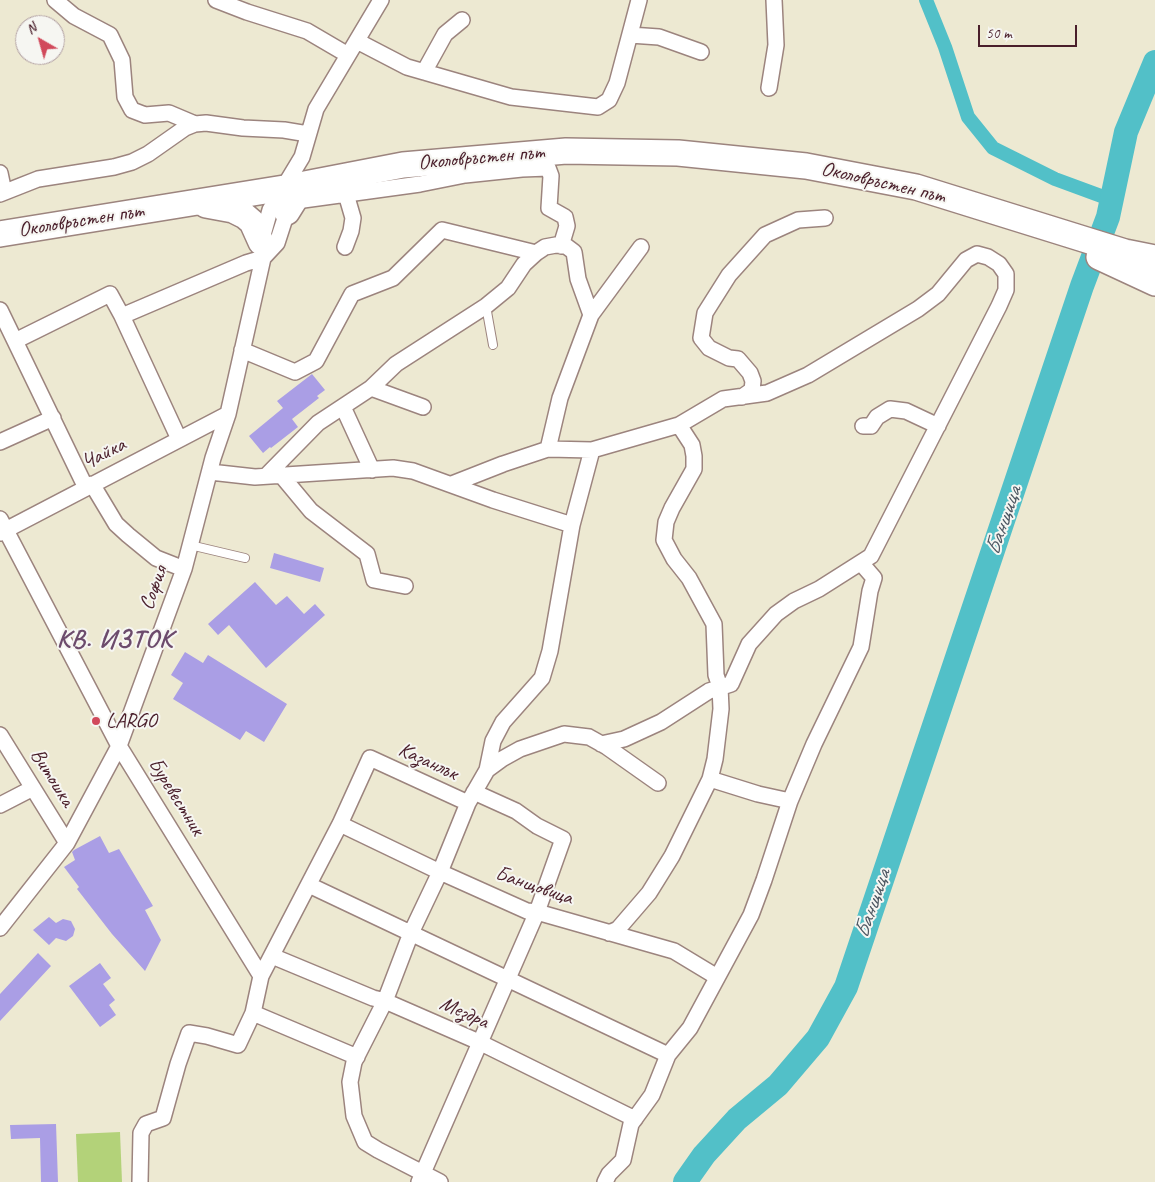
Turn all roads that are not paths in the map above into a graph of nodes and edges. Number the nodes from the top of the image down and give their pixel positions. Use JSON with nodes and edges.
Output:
{"nodes":[{"id":1,"x":55,"y":0,"type":"edge"},
{"id":2,"x":216,"y":0,"type":"edge"},
{"id":3,"x":381,"y":0,"type":"edge"},
{"id":4,"x":639,"y":0,"type":"edge"},
{"id":5,"x":774,"y":0,"type":"edge"},
{"id":6,"x":462,"y":20,"type":"dead end"},
{"id":7,"x":630,"y":35,"type":"junction"},
{"id":8,"x":357,"y":41,"type":"junction"},
{"id":9,"x":701,"y":52,"type":"dead end"},
{"id":10,"x":348,"y":55,"type":"junction"},
{"id":11,"x":424,"y":72,"type":"junction"},
{"id":12,"x":769,"y":88,"type":"dead end"},
{"id":13,"x":195,"y":124,"type":"junction"},
{"id":14,"x":308,"y":134,"type":"junction"},
{"id":15,"x":0,"y":173,"type":"edge"},
{"id":16,"x":2,"y":193,"type":"edge"},
{"id":17,"x":346,"y":194,"type":"junction"},
{"id":18,"x":288,"y":200,"type":"junction"},
{"id":19,"x":194,"y":203,"type":"junction"},
{"id":20,"x":825,"y":218,"type":"dead end"},
{"id":21,"x":7,"y":233,"type":"edge"},
{"id":22,"x":561,"y":246,"type":"junction"},
{"id":23,"x":345,"y":247,"type":"dead end"},
{"id":24,"x":641,"y":247,"type":"dead end"},
{"id":25,"x":262,"y":250,"type":"junction"},
{"id":26,"x":536,"y":253,"type":"junction"},
{"id":27,"x":1151,"y":269,"type":"edge"},
{"id":28,"x":486,"y":306,"type":"junction"},
{"id":29,"x":0,"y":310,"type":"edge"},
{"id":30,"x":590,"y":315,"type":"junction"},
{"id":31,"x":122,"y":316,"type":"junction"},
{"id":32,"x":15,"y":341,"type":"junction"},
{"id":33,"x":493,"y":345,"type":"dead end"},
{"id":34,"x":242,"y":350,"type":"junction"},
{"id":35,"x":371,"y":388,"type":"junction"},
{"id":36,"x":742,"y":397,"type":"junction"},
{"id":37,"x":343,"y":407,"type":"junction"},
{"id":38,"x":423,"y":407,"type":"dead end"},
{"id":39,"x":228,"y":414,"type":"junction"},
{"id":40,"x":53,"y":418,"type":"junction"},
{"id":41,"x":679,"y":425,"type":"junction"},
{"id":42,"x":863,"y":426,"type":"dead end"},
{"id":43,"x":938,"y":426,"type":"junction"},
{"id":44,"x":179,"y":439,"type":"junction"},
{"id":45,"x":0,"y":442,"type":"edge"},
{"id":46,"x":548,"y":449,"type":"junction"},
{"id":47,"x":592,"y":450,"type":"junction"},
{"id":48,"x":372,"y":470,"type":"junction"},
{"id":49,"x":210,"y":472,"type":"junction"},
{"id":50,"x":274,"y":476,"type":"junction"},
{"id":51,"x":452,"y":484,"type":"junction"},
{"id":52,"x":89,"y":486,"type":"junction"},
{"id":53,"x":572,"y":526,"type":"junction"},
{"id":54,"x":2,"y":527,"type":"edge"},
{"id":55,"x":190,"y":545,"type":"junction"},
{"id":56,"x":245,"y":558,"type":"dead end"},
{"id":57,"x":861,"y":563,"type":"junction"},
{"id":58,"x":184,"y":569,"type":"junction"},
{"id":59,"x":405,"y":586,"type":"dead end"},
{"id":60,"x":720,"y":687,"type":"junction"},
{"id":61,"x":0,"y":735,"type":"edge"},
{"id":62,"x":601,"y":744,"type":"junction"},
{"id":63,"x":119,"y":746,"type":"junction"},
{"id":64,"x":487,"y":770,"type":"junction"},
{"id":65,"x":710,"y":779,"type":"junction"},
{"id":66,"x":658,"y":783,"type":"dead end"},
{"id":67,"x":33,"y":788,"type":"junction"},
{"id":68,"x":471,"y":798,"type":"junction"},
{"id":69,"x":790,"y":801,"type":"junction"},
{"id":70,"x":0,"y":805,"type":"edge"},
{"id":71,"x":340,"y":824,"type":"junction"},
{"id":72,"x":67,"y":843,"type":"junction"},
{"id":73,"x":440,"y":872,"type":"junction"},
{"id":74,"x":309,"y":885,"type":"junction"},
{"id":75,"x":537,"y":912,"type":"junction"},
{"id":76,"x":0,"y":928,"type":"edge"},
{"id":77,"x":411,"y":933,"type":"junction"},
{"id":78,"x":609,"y":933,"type":"junction"},
{"id":79,"x":272,"y":956,"type":"junction"},
{"id":80,"x":262,"y":976,"type":"junction"},
{"id":81,"x":717,"y":977,"type":"junction"},
{"id":82,"x":507,"y":978,"type":"junction"},
{"id":83,"x":385,"y":1001,"type":"junction"},
{"id":84,"x":253,"y":1013,"type":"junction"},
{"id":85,"x":479,"y":1042,"type":"junction"},
{"id":86,"x":668,"y":1055,"type":"junction"},
{"id":87,"x":357,"y":1057,"type":"junction"},
{"id":88,"x":635,"y":1119,"type":"junction"},
{"id":89,"x":421,"y":1178,"type":"edge"},
{"id":90,"x":140,"y":1182,"type":"edge"},
{"id":91,"x":440,"y":1182,"type":"edge"},
{"id":92,"x":605,"y":1182,"type":"edge"}],
"edges":[{"from":1,"to":13,"type":"street"},
{"from":2,"to":10,"type":"street"},
{"from":3,"to":8,"type":"street"},
{"from":4,"to":7,"type":"street"},
{"from":5,"to":12,"type":"street"},
{"from":6,"to":11,"type":"street"},
{"from":7,"to":9,"type":"street"},
{"from":7,"to":11,"type":"street"},
{"from":8,"to":10,"type":"street"},
{"from":8,"to":11,"type":"street"},
{"from":10,"to":14,"type":"street"},
{"from":13,"to":14,"type":"street"},
{"from":13,"to":16,"type":"street"},
{"from":14,"to":18,"type":"street"},
{"from":15,"to":16,"type":"street"},
{"from":17,"to":18,"type":"street"},
{"from":17,"to":22,"type":"street"},
{"from":17,"to":23,"type":"street"},
{"from":18,"to":19,"type":"main road","name":"Околовръстен път"},
{"from":18,"to":25,"type":"street"},
{"from":18,"to":25,"type":"street","name":"София"},
{"from":18,"to":27,"type":"main road","name":"Околовръстен път"},
{"from":19,"to":21,"type":"main road","name":"Околовръстен път"},
{"from":19,"to":25,"type":"main road"},
{"from":20,"to":36,"type":"street"},
{"from":22,"to":26,"type":"street"},
{"from":22,"to":30,"type":"street"},
{"from":24,"to":30,"type":"street"},
{"from":25,"to":31,"type":"street"},
{"from":25,"to":34,"type":"street","name":"София"},
{"from":26,"to":28,"type":"street"},
{"from":26,"to":34,"type":"street"},
{"from":28,"to":33,"type":"lane"},
{"from":28,"to":35,"type":"street"},
{"from":29,"to":32,"type":"street"},
{"from":30,"to":46,"type":"street"},
{"from":31,"to":32,"type":"street"},
{"from":31,"to":44,"type":"street"},
{"from":32,"to":40,"type":"street"},
{"from":34,"to":39,"type":"street","name":"София"},
{"from":35,"to":37,"type":"street"},
{"from":35,"to":38,"type":"street"},
{"from":36,"to":41,"type":"street"},
{"from":36,"to":43,"type":"street"},
{"from":37,"to":48,"type":"street"},
{"from":37,"to":50,"type":"street"},
{"from":39,"to":44,"type":"street","name":"Чайка"},
{"from":39,"to":49,"type":"street","name":"София"},
{"from":40,"to":45,"type":"street"},
{"from":40,"to":52,"type":"street"},
{"from":41,"to":47,"type":"street"},
{"from":41,"to":60,"type":"street"},
{"from":42,"to":43,"type":"street"},
{"from":43,"to":57,"type":"street"},
{"from":44,"to":52,"type":"street","name":"Чайка"},
{"from":46,"to":47,"type":"street"},
{"from":46,"to":51,"type":"street"},
{"from":47,"to":53,"type":"street"},
{"from":48,"to":50,"type":"street"},
{"from":48,"to":51,"type":"street"},
{"from":49,"to":50,"type":"street"},
{"from":49,"to":55,"type":"street","name":"София"},
{"from":50,"to":59,"type":"street"},
{"from":51,"to":53,"type":"street"},
{"from":52,"to":54,"type":"street","name":"Чайка"},
{"from":52,"to":58,"type":"street"},
{"from":53,"to":64,"type":"street"},
{"from":54,"to":63,"type":"street","name":"Буревестник"},
{"from":55,"to":56,"type":"lane"},
{"from":55,"to":58,"type":"street","name":"София"},
{"from":57,"to":60,"type":"street"},
{"from":57,"to":69,"type":"street"},
{"from":58,"to":63,"type":"street","name":"София"},
{"from":60,"to":62,"type":"street"},
{"from":60,"to":65,"type":"street"},
{"from":61,"to":67,"type":"street","name":"Витошка"},
{"from":62,"to":64,"type":"street"},
{"from":62,"to":66,"type":"street"},
{"from":63,"to":72,"type":"street","name":"София"},
{"from":63,"to":80,"type":"street","name":"Буревестник"},
{"from":64,"to":68,"type":"street"},
{"from":65,"to":69,"type":"street"},
{"from":65,"to":78,"type":"street"},
{"from":67,"to":70,"type":"street"},
{"from":67,"to":72,"type":"street","name":"Витошка"},
{"from":68,"to":71,"type":"street","name":"Казанлък"},
{"from":68,"to":73,"type":"street"},
{"from":68,"to":75,"type":"street","name":"Казанлък"},
{"from":69,"to":81,"type":"street"},
{"from":71,"to":73,"type":"street","name":"Банщовица"},
{"from":71,"to":74,"type":"street"},
{"from":72,"to":76,"type":"street","name":"София"},
{"from":73,"to":75,"type":"street","name":"Банщовица"},
{"from":73,"to":77,"type":"street"},
{"from":74,"to":77,"type":"street"},
{"from":74,"to":79,"type":"street"},
{"from":75,"to":78,"type":"street","name":"Банщовица"},
{"from":75,"to":82,"type":"street"},
{"from":77,"to":82,"type":"street"},
{"from":77,"to":83,"type":"street"},
{"from":78,"to":81,"type":"street","name":"Банщовица"},
{"from":79,"to":80,"type":"street"},
{"from":79,"to":83,"type":"street","name":"Мездра"},
{"from":80,"to":84,"type":"street"},
{"from":81,"to":86,"type":"street"},
{"from":82,"to":85,"type":"street"},
{"from":82,"to":86,"type":"street"},
{"from":83,"to":85,"type":"street","name":"Мездра"},
{"from":83,"to":87,"type":"street"},
{"from":84,"to":87,"type":"street"},
{"from":84,"to":90,"type":"street"},
{"from":85,"to":88,"type":"street","name":"Мездра"},
{"from":85,"to":89,"type":"street"},
{"from":86,"to":88,"type":"street"},
{"from":87,"to":89,"type":"street"},
{"from":88,"to":92,"type":"street"},
{"from":89,"to":91,"type":"street"}]}
